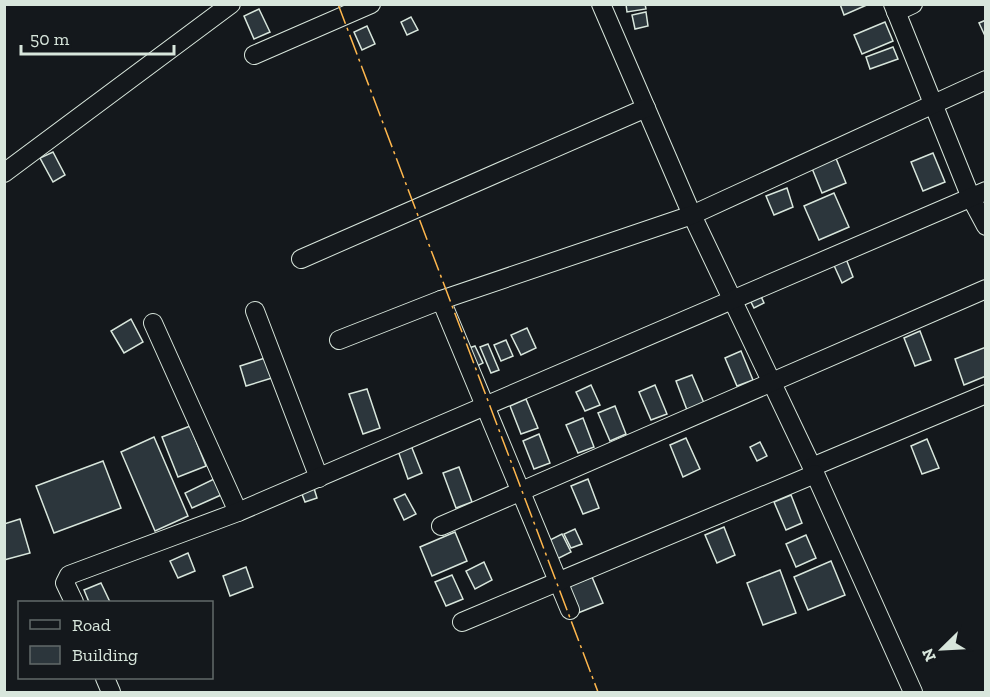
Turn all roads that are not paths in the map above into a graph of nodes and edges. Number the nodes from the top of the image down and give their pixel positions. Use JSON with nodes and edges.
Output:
{"nodes":[{"id":1,"x":231,"y":4,"type":"edge"},
{"id":2,"x":601,"y":4,"type":"edge"},
{"id":3,"x":369,"y":5,"type":"edge"},
{"id":4,"x":901,"y":7,"type":"edge"},
{"id":5,"x":254,"y":55,"type":"dead end"},
{"id":6,"x":986,"y":80,"type":"edge"},
{"id":7,"x":932,"y":104,"type":"junction"},
{"id":8,"x":646,"y":108,"type":"junction"},
{"id":9,"x":4,"y":173,"type":"edge"},
{"id":10,"x":978,"y":194,"type":"edge"},
{"id":11,"x":692,"y":215,"type":"junction"},
{"id":12,"x":986,"y":226,"type":"edge"},
{"id":13,"x":301,"y":259,"type":"dead end"},
{"id":14,"x":986,"y":289,"type":"edge"},
{"id":15,"x":731,"y":299,"type":"junction"},
{"id":16,"x":441,"y":300,"type":"junction"},
{"id":17,"x":255,"y":310,"type":"dead end"},
{"id":18,"x":153,"y":323,"type":"dead end"},
{"id":19,"x":339,"y":340,"type":"dead end"},
{"id":20,"x":771,"y":383,"type":"junction"},
{"id":21,"x":986,"y":394,"type":"edge"},
{"id":22,"x":485,"y":407,"type":"junction"},
{"id":23,"x":813,"y":471,"type":"junction"},
{"id":24,"x":319,"y":478,"type":"junction"},
{"id":25,"x":519,"y":492,"type":"junction"},
{"id":26,"x":238,"y":512,"type":"junction"},
{"id":27,"x":441,"y":526,"type":"dead end"},
{"id":28,"x":558,"y":582,"type":"junction"},
{"id":29,"x":73,"y":601,"type":"edge"},
{"id":30,"x":570,"y":610,"type":"dead end"},
{"id":31,"x":462,"y":622,"type":"dead end"},
{"id":32,"x":105,"y":679,"type":"edge"},
{"id":33,"x":111,"y":693,"type":"edge"},
{"id":34,"x":913,"y":693,"type":"edge"}],
"edges":[{"from":1,"to":9,"type":"street"},
{"from":2,"to":8,"type":"street"},
{"from":3,"to":5,"type":"street"},
{"from":4,"to":7,"type":"street"},
{"from":6,"to":7,"type":"street"},
{"from":7,"to":10,"type":"street"},
{"from":7,"to":11,"type":"street"},
{"from":8,"to":11,"type":"street"},
{"from":8,"to":13,"type":"street"},
{"from":10,"to":12,"type":"street"},
{"from":10,"to":15,"type":"street"},
{"from":11,"to":15,"type":"street"},
{"from":11,"to":16,"type":"street"},
{"from":14,"to":20,"type":"street"},
{"from":15,"to":20,"type":"street"},
{"from":15,"to":22,"type":"street"},
{"from":16,"to":19,"type":"street"},
{"from":16,"to":22,"type":"street"},
{"from":17,"to":24,"type":"street"},
{"from":18,"to":26,"type":"street"},
{"from":20,"to":23,"type":"street"},
{"from":20,"to":25,"type":"street"},
{"from":21,"to":23,"type":"street"},
{"from":22,"to":24,"type":"street"},
{"from":22,"to":25,"type":"street"},
{"from":23,"to":28,"type":"street"},
{"from":23,"to":34,"type":"street"},
{"from":24,"to":26,"type":"street"},
{"from":25,"to":27,"type":"street"},
{"from":25,"to":28,"type":"street"},
{"from":26,"to":29,"type":"street"},
{"from":28,"to":30,"type":"street"},
{"from":28,"to":31,"type":"street"},
{"from":32,"to":33,"type":"street"}]}
